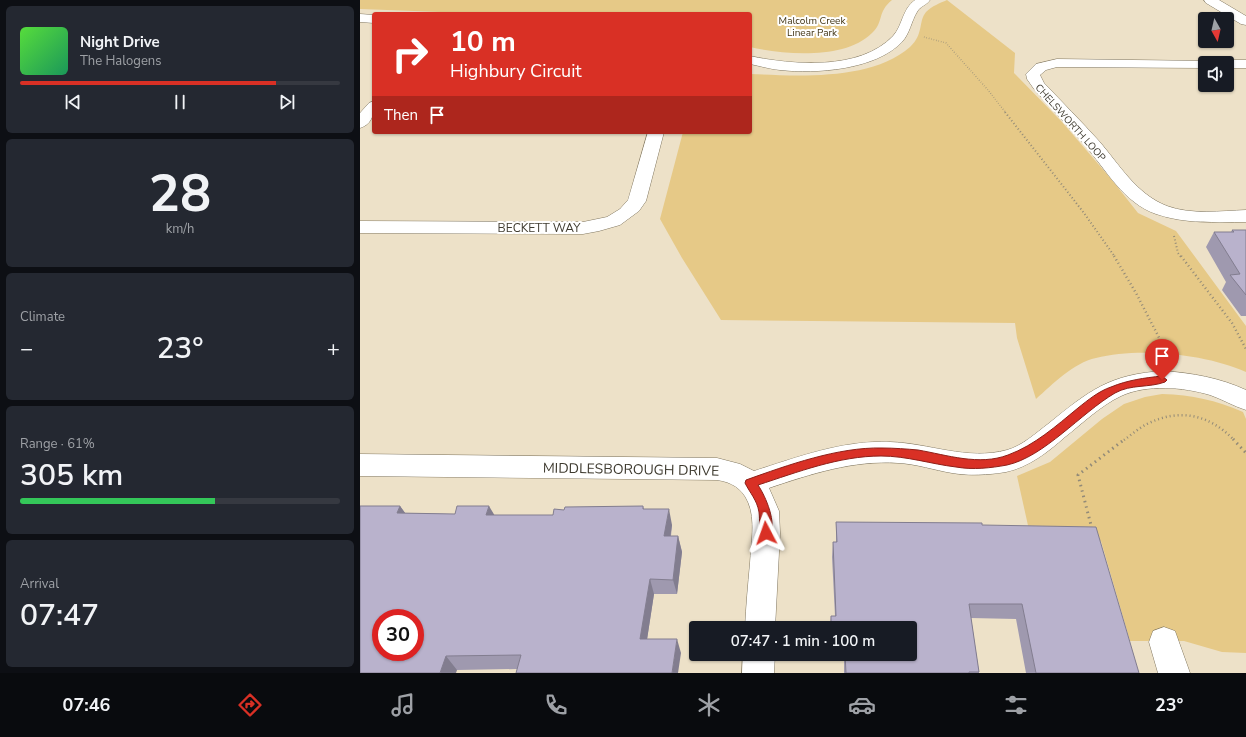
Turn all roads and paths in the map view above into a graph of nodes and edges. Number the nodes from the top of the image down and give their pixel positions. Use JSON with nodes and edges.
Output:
{"nodes":[{"id":1,"x":912,"y":0,"type":"edge"},
{"id":2,"x":924,"y":0,"type":"edge"},
{"id":3,"x":1210,"y":0,"type":"edge"},
{"id":4,"x":360,"y":18,"type":"edge"},
{"id":5,"x":372,"y":19,"type":"edge"},
{"id":6,"x":1246,"y":21,"type":"edge"},
{"id":7,"x":921,"y":37,"type":"dead end"},
{"id":8,"x":754,"y":61,"type":"edge"},
{"id":9,"x":1198,"y":64,"type":"edge"},
{"id":10,"x":1234,"y":64,"type":"edge"},
{"id":11,"x":1246,"y":64,"type":"edge"},
{"id":12,"x":372,"y":108,"type":"edge"},
{"id":13,"x":360,"y":123,"type":"edge"},
{"id":14,"x":655,"y":134,"type":"edge"},
{"id":15,"x":1246,"y":216,"type":"edge"},
{"id":16,"x":360,"y":227,"type":"edge"},
{"id":17,"x":1174,"y":233,"type":"dead end"},
{"id":18,"x":1246,"y":349,"type":"edge"},
{"id":19,"x":1168,"y":355,"type":"dead end"},
{"id":20,"x":1246,"y":400,"type":"edge"},
{"id":21,"x":1246,"y":453,"type":"edge"},
{"id":22,"x":360,"y":465,"type":"edge"},
{"id":23,"x":750,"y":483,"type":"junction"},
{"id":24,"x":1094,"y":536,"type":"edge"},
{"id":25,"x":760,"y":621,"type":"edge"},
{"id":26,"x":1164,"y":642,"type":"dead end"},
{"id":27,"x":759,"y":661,"type":"edge"},
{"id":28,"x":758,"y":673,"type":"edge"},
{"id":29,"x":1174,"y":673,"type":"edge"}],
"edges":[{"from":1,"to":8,"type":"street"},
{"from":2,"to":8,"type":"street"},
{"from":3,"to":6,"type":"street"},
{"from":4,"to":5,"type":"street"},
{"from":7,"to":19,"type":"path"},
{"from":9,"to":15,"type":"street","name":"CHELSWORTH LOOP"},
{"from":10,"to":11,"type":"street"},
{"from":12,"to":13,"type":"street"},
{"from":14,"to":16,"type":"street","name":"BECKETT WAY"},
{"from":17,"to":18,"type":"path"},
{"from":20,"to":23,"type":"street"},
{"from":21,"to":24,"type":"path"},
{"from":22,"to":23,"type":"street","name":"MIDDLESBOROUGH DRIVE"},
{"from":23,"to":25,"type":"street","name":"MIDDLESBOROUGH DRIVE"},
{"from":26,"to":29,"type":"street"},
{"from":27,"to":28,"type":"street"}]}
